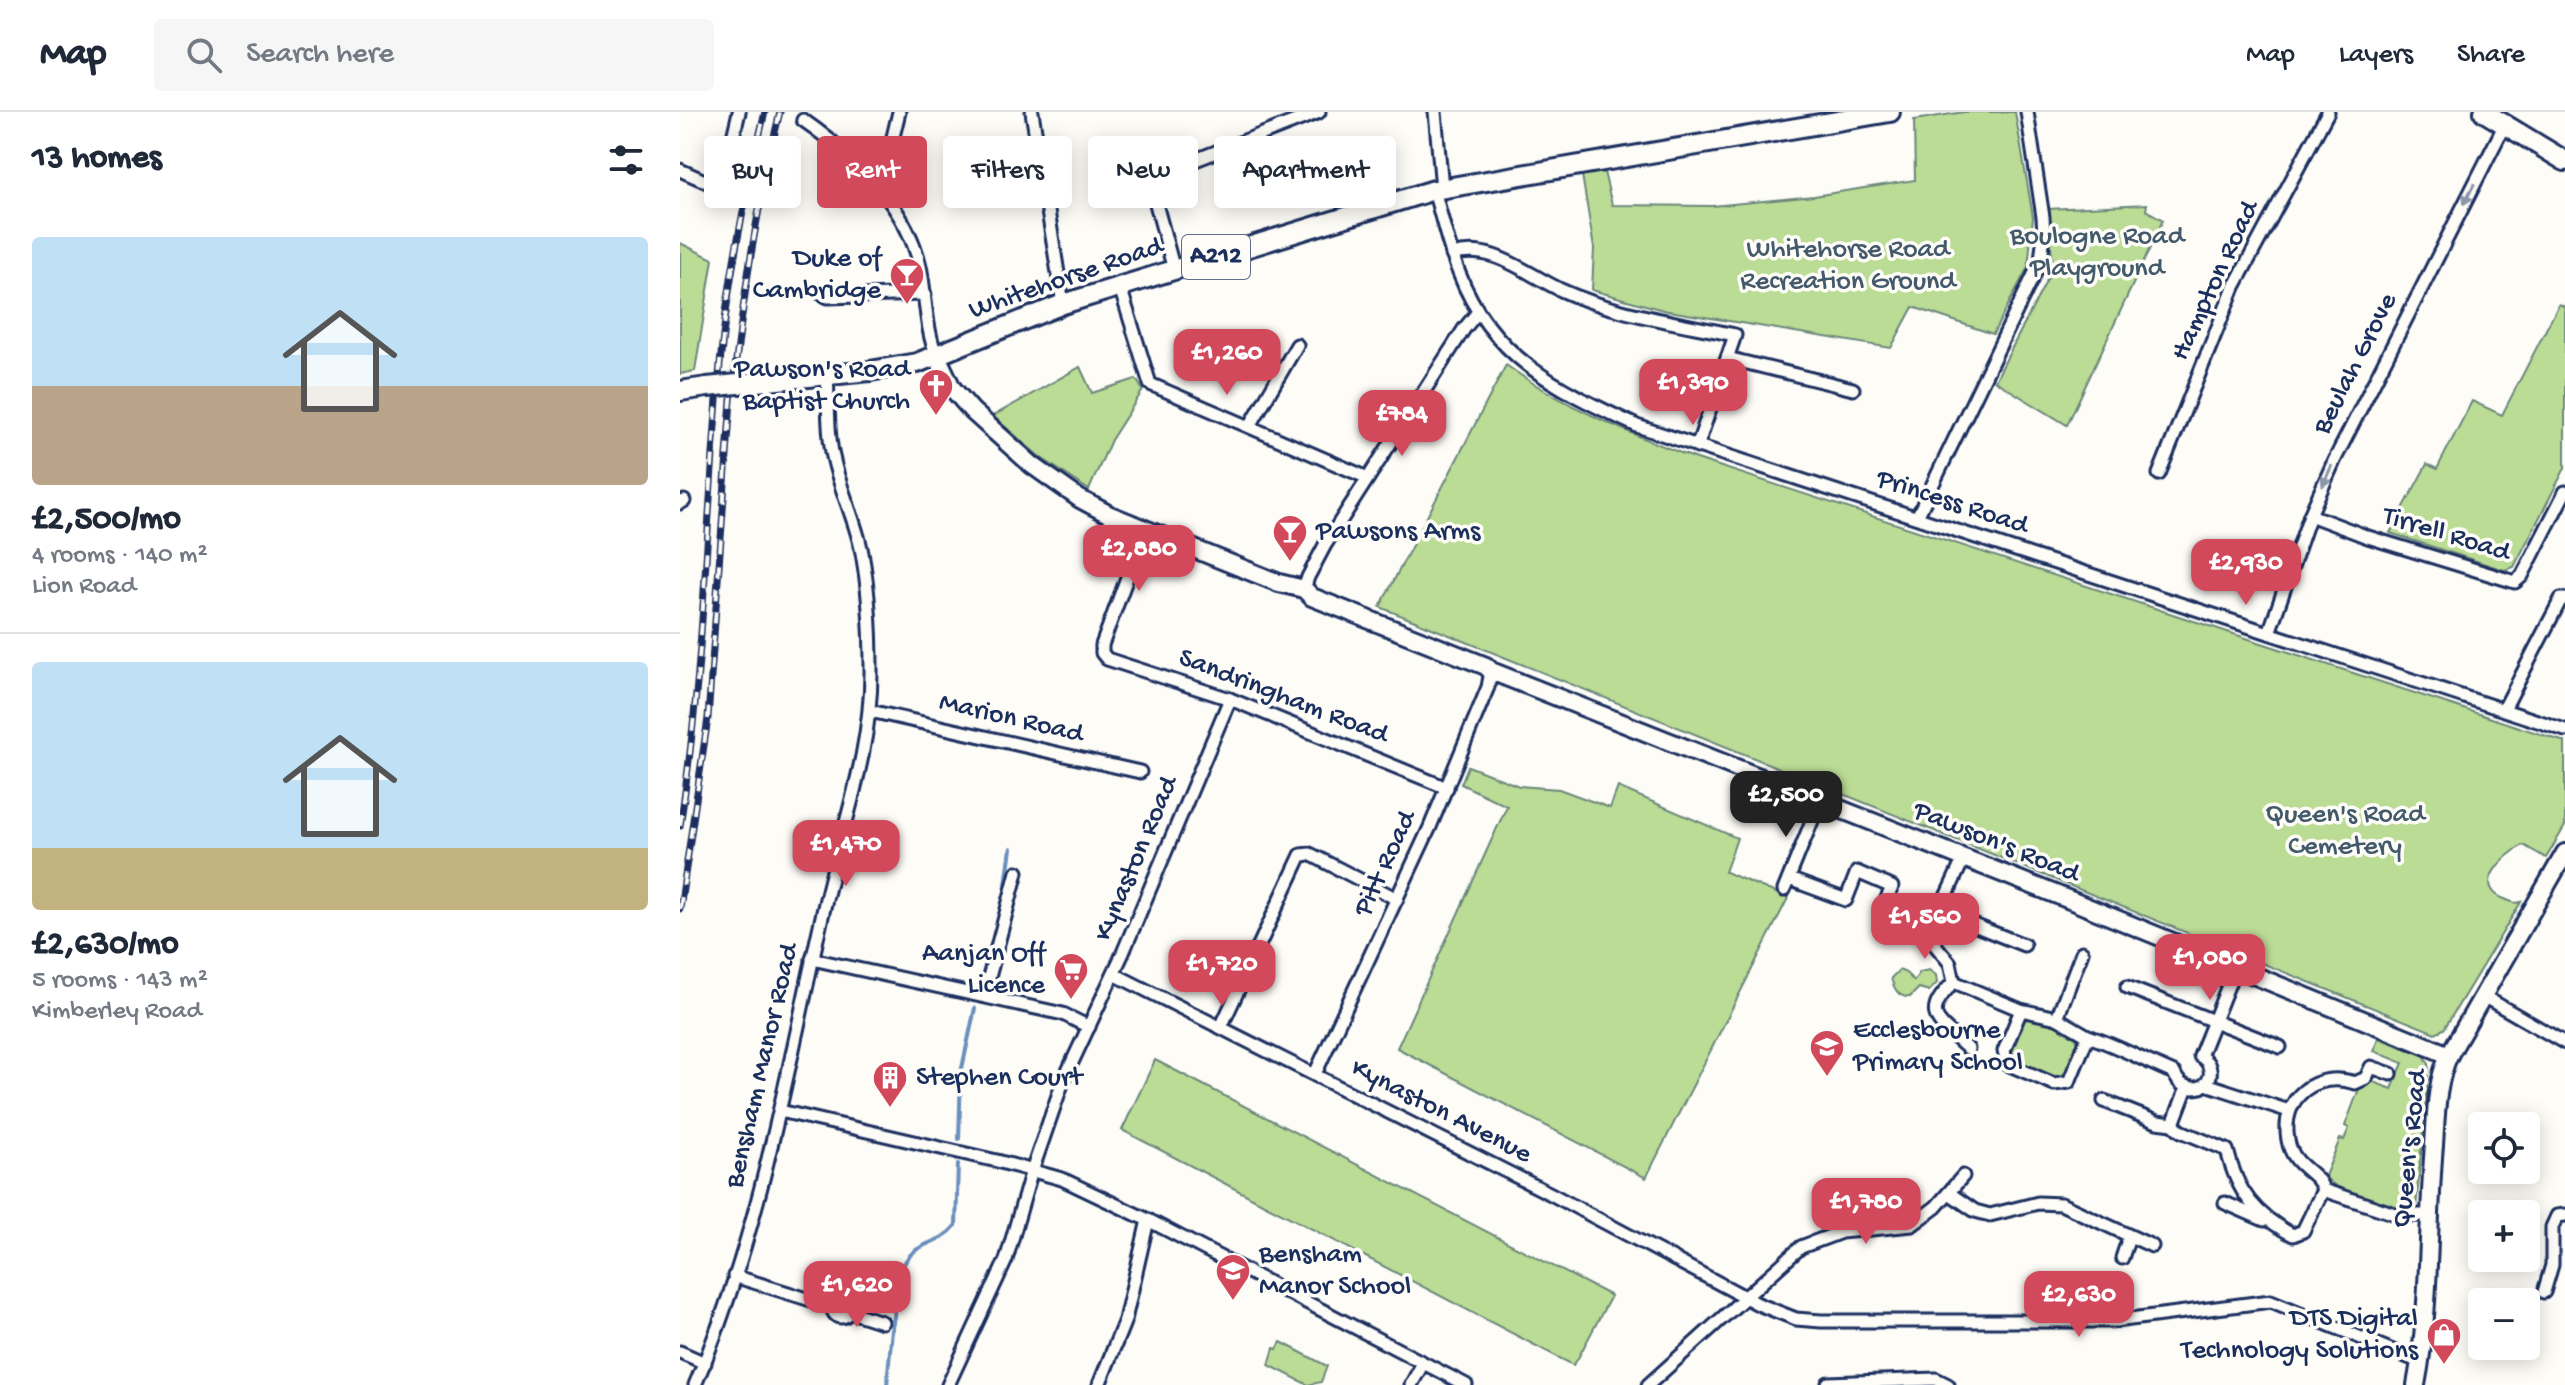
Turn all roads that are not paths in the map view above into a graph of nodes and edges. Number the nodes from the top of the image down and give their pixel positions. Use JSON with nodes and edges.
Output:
{"nodes":[{"id":1,"x":739,"y":112,"type":"edge"},
{"id":2,"x":899,"y":112,"type":"edge"},
{"id":3,"x":1032,"y":112,"type":"edge"},
{"id":4,"x":1319,"y":112,"type":"edge"},
{"id":5,"x":1435,"y":112,"type":"edge"},
{"id":6,"x":1890,"y":112,"type":"edge"},
{"id":7,"x":2027,"y":112,"type":"edge"},
{"id":8,"x":2328,"y":112,"type":"edge"},
{"id":9,"x":2484,"y":112,"type":"edge"},
{"id":10,"x":803,"y":120,"type":"dead end"},
{"id":11,"x":2505,"y":124,"type":"junction"},
{"id":12,"x":825,"y":136,"type":"edge"},
{"id":13,"x":893,"y":136,"type":"edge"},
{"id":14,"x":2565,"y":161,"type":"edge"},
{"id":15,"x":680,"y":170,"type":"edge"},
{"id":16,"x":1438,"y":189,"type":"junction"},
{"id":17,"x":892,"y":208,"type":"edge"},
{"id":18,"x":1452,"y":255,"type":"junction"},
{"id":19,"x":1174,"y":270,"type":"junction"},
{"id":20,"x":1120,"y":287,"type":"junction"},
{"id":21,"x":817,"y":291,"type":"dead end"},
{"id":22,"x":925,"y":294,"type":"junction"},
{"id":23,"x":1063,"y":304,"type":"junction"},
{"id":24,"x":1477,"y":313,"type":"junction"},
{"id":25,"x":1297,"y":345,"type":"dead end"},
{"id":26,"x":937,"y":356,"type":"junction"},
{"id":27,"x":1727,"y":358,"type":"junction"},
{"id":28,"x":827,"y":376,"type":"junction"},
{"id":29,"x":1853,"y":389,"type":"dead end"},
{"id":30,"x":680,"y":391,"type":"edge"},
{"id":31,"x":1250,"y":426,"type":"junction"},
{"id":32,"x":1697,"y":447,"type":"junction"},
{"id":33,"x":2159,"y":474,"type":"dead end"},
{"id":34,"x":1368,"y":478,"type":"junction"},
{"id":35,"x":2565,"y":492,"type":"edge"},
{"id":36,"x":2310,"y":515,"type":"junction"},
{"id":37,"x":1917,"y":517,"type":"junction"},
{"id":38,"x":1145,"y":529,"type":"junction"},
{"id":39,"x":1304,"y":589,"type":"junction"},
{"id":40,"x":2565,"y":599,"type":"edge"},
{"id":41,"x":2269,"y":633,"type":"junction"},
{"id":42,"x":1491,"y":671,"type":"junction"},
{"id":43,"x":1230,"y":699,"type":"junction"},
{"id":44,"x":2504,"y":709,"type":"junction"},
{"id":45,"x":870,"y":711,"type":"junction"},
{"id":46,"x":2565,"y":730,"type":"edge"},
{"id":47,"x":1140,"y":772,"type":"dead end"},
{"id":48,"x":1447,"y":788,"type":"junction"},
{"id":49,"x":1820,"y":801,"type":"junction"},
{"id":50,"x":2565,"y":853,"type":"edge"},
{"id":51,"x":1963,"y":860,"type":"junction"},
{"id":52,"x":1017,"y":872,"type":"dead end"},
{"id":53,"x":1397,"y":899,"type":"junction"},
{"id":54,"x":1941,"y":912,"type":"junction"},
{"id":55,"x":1931,"y":929,"type":"junction"},
{"id":56,"x":2024,"y":945,"type":"dead end"},
{"id":57,"x":2082,"y":952,"type":"dead end"},
{"id":58,"x":812,"y":959,"type":"junction"},
{"id":59,"x":2235,"y":968,"type":"junction"},
{"id":60,"x":1114,"y":974,"type":"junction"},
{"id":61,"x":1954,"y":982,"type":"junction"},
{"id":62,"x":2127,"y":987,"type":"dead end"},
{"id":63,"x":984,"y":996,"type":"junction"},
{"id":64,"x":2483,"y":996,"type":"junction"},
{"id":65,"x":2021,"y":1010,"type":"junction"},
{"id":66,"x":2057,"y":1018,"type":"junction"},
{"id":67,"x":2212,"y":1022,"type":"junction"},
{"id":68,"x":1089,"y":1027,"type":"junction"},
{"id":69,"x":1221,"y":1027,"type":"junction"},
{"id":70,"x":2088,"y":1036,"type":"junction"},
{"id":71,"x":2565,"y":1043,"type":"edge"},
{"id":72,"x":2280,"y":1047,"type":"dead end"},
{"id":73,"x":1968,"y":1049,"type":"dead end"},
{"id":74,"x":2449,"y":1055,"type":"junction"},
{"id":75,"x":1315,"y":1074,"type":"junction"},
{"id":76,"x":2391,"y":1074,"type":"dead end"},
{"id":77,"x":2206,"y":1084,"type":"junction"},
{"id":78,"x":2187,"y":1087,"type":"junction"},
{"id":79,"x":2104,"y":1101,"type":"dead end"},
{"id":80,"x":780,"y":1111,"type":"junction"},
{"id":81,"x":2289,"y":1111,"type":"junction"},
{"id":82,"x":2173,"y":1124,"type":"junction"},
{"id":83,"x":1033,"y":1171,"type":"junction"},
{"id":84,"x":1963,"y":1176,"type":"dead end"},
{"id":85,"x":2323,"y":1190,"type":"junction"},
{"id":86,"x":1949,"y":1193,"type":"junction"},
{"id":87,"x":2225,"y":1203,"type":"dead end"},
{"id":88,"x":2429,"y":1215,"type":"junction"},
{"id":89,"x":2565,"y":1215,"type":"edge"},
{"id":90,"x":1148,"y":1220,"type":"junction"},
{"id":91,"x":2268,"y":1222,"type":"junction"},
{"id":92,"x":2129,"y":1237,"type":"junction"},
{"id":93,"x":2152,"y":1246,"type":"dead end"},
{"id":94,"x":2122,"y":1258,"type":"dead end"},
{"id":95,"x":734,"y":1276,"type":"junction"},
{"id":96,"x":2544,"y":1292,"type":"dead end"},
{"id":97,"x":1744,"y":1297,"type":"junction"},
{"id":98,"x":882,"y":1322,"type":"dead end"},
{"id":99,"x":680,"y":1352,"type":"edge"},
{"id":100,"x":2420,"y":1362,"type":"junction"},
{"id":101,"x":705,"y":1363,"type":"junction"},
{"id":102,"x":1423,"y":1363,"type":"junction"},
{"id":103,"x":1828,"y":1383,"type":"dead end"},
{"id":104,"x":695,"y":1385,"type":"edge"},
{"id":105,"x":948,"y":1385,"type":"edge"},
{"id":106,"x":1099,"y":1385,"type":"edge"},
{"id":107,"x":1411,"y":1385,"type":"edge"},
{"id":108,"x":1466,"y":1385,"type":"edge"},
{"id":109,"x":1648,"y":1385,"type":"edge"},
{"id":110,"x":1948,"y":1385,"type":"edge"},
{"id":111,"x":2416,"y":1385,"type":"edge"}],
"edges":[{"from":1,"to":15,"type":"street"},
{"from":2,"to":13,"type":"street"},
{"from":3,"to":23,"type":"street"},
{"from":4,"to":19,"type":"street"},
{"from":5,"to":16,"type":"street","name":"Princess Road"},
{"from":6,"to":16,"type":"main road","name":"Whitehorse Road","number":"A212"},
{"from":7,"to":37,"type":"street"},
{"from":8,"to":33,"type":"street","name":"Hampton Road"},
{"from":9,"to":11,"type":"main road"},
{"from":10,"to":12,"type":"street"},
{"from":11,"to":14,"type":"main road"},
{"from":11,"to":36,"type":"street","name":"Beulah Grove","one_way":true},
{"from":16,"to":18,"type":"street","name":"Princess Road"},
{"from":16,"to":19,"type":"main road","name":"Whitehorse Road","number":"A212"},
{"from":17,"to":22,"type":"street"},
{"from":18,"to":24,"type":"street","name":"Princess Road"},
{"from":18,"to":27,"type":"street"},
{"from":19,"to":20,"type":"main road","name":"Whitehorse Road","number":"A212"},
{"from":20,"to":23,"type":"main road","name":"Whitehorse Road","number":"A212"},
{"from":20,"to":31,"type":"street"},
{"from":21,"to":22,"type":"street"},
{"from":22,"to":26,"type":"street"},
{"from":23,"to":26,"type":"main road","name":"Whitehorse Road","number":"A212"},
{"from":24,"to":32,"type":"street","name":"Princess Road"},
{"from":24,"to":34,"type":"street"},
{"from":25,"to":31,"type":"street"},
{"from":26,"to":28,"type":"main road","name":"Whitehorse Road","number":"A212"},
{"from":26,"to":38,"type":"street"},
{"from":27,"to":29,"type":"street"},
{"from":27,"to":32,"type":"street"},
{"from":28,"to":30,"type":"main road","name":"Whitehorse Road","number":"A212","bridge":true},
{"from":28,"to":45,"type":"street","name":"Bensham Manor Road"},
{"from":31,"to":34,"type":"street"},
{"from":32,"to":37,"type":"street","name":"Princess Road"},
{"from":34,"to":39,"type":"street"},
{"from":35,"to":36,"type":"street","name":"Tirrell Road"},
{"from":36,"to":41,"type":"street","name":"Beulah Grove"},
{"from":37,"to":41,"type":"street","name":"Princess Road"},
{"from":38,"to":39,"type":"street","name":"Pawson's Road"},
{"from":38,"to":43,"type":"street","name":"Sandringham Road"},
{"from":39,"to":42,"type":"street","name":"Pawson's Road"},
{"from":40,"to":44,"type":"street"},
{"from":41,"to":44,"type":"street","name":"Princess Road"},
{"from":42,"to":48,"type":"street","name":"Pitt Road"},
{"from":42,"to":49,"type":"street","name":"Pawson's Road"},
{"from":43,"to":48,"type":"street","name":"Sandringham Road"},
{"from":43,"to":60,"type":"street","name":"Kynaston Road"},
{"from":44,"to":46,"type":"street","name":"Princess Road"},
{"from":45,"to":47,"type":"street","name":"Marion Road"},
{"from":45,"to":58,"type":"street","name":"Bensham Manor Road"},
{"from":48,"to":53,"type":"street","name":"Pitt Road"},
{"from":49,"to":51,"type":"street","name":"Pawson's Road"},
{"from":49,"to":55,"type":"street"},
{"from":50,"to":64,"type":"street","name":"Queen's Road"},
{"from":51,"to":54,"type":"street"},
{"from":51,"to":59,"type":"street","name":"Pawson's Road"},
{"from":52,"to":63,"type":"street"},
{"from":53,"to":69,"type":"street"},
{"from":53,"to":75,"type":"street","name":"Pitt Road"},
{"from":54,"to":55,"type":"street"},
{"from":54,"to":56,"type":"street"},
{"from":55,"to":61,"type":"street"},
{"from":57,"to":66,"type":"street"},
{"from":58,"to":63,"type":"street"},
{"from":58,"to":80,"type":"street","name":"Bensham Manor Road"},
{"from":59,"to":67,"type":"street"},
{"from":59,"to":74,"type":"street","name":"Pawson's Road"},
{"from":60,"to":68,"type":"street","name":"Kynaston Road"},
{"from":60,"to":69,"type":"street","name":"Kynaston Avenue"},
{"from":61,"to":65,"type":"street"},
{"from":61,"to":73,"type":"street"},
{"from":62,"to":67,"type":"street"},
{"from":63,"to":68,"type":"street"},
{"from":64,"to":71,"type":"street"},
{"from":64,"to":74,"type":"street","name":"Queen's Road"},
{"from":65,"to":66,"type":"street"},
{"from":65,"to":70,"type":"street"},
{"from":66,"to":70,"type":"street"},
{"from":67,"to":72,"type":"street"},
{"from":67,"to":77,"type":"street"},
{"from":68,"to":83,"type":"street","name":"Kynaston Road"},
{"from":69,"to":75,"type":"street","name":"Kynaston Avenue"},
{"from":70,"to":78,"type":"street"},
{"from":74,"to":88,"type":"street","name":"Queen's Road"},
{"from":75,"to":97,"type":"street","name":"Kynaston Avenue"},
{"from":76,"to":81,"type":"street"},
{"from":77,"to":78,"type":"street"},
{"from":77,"to":81,"type":"street"},
{"from":78,"to":82,"type":"street"},
{"from":79,"to":82,"type":"street"},
{"from":80,"to":83,"type":"street"},
{"from":80,"to":95,"type":"street","name":"Bensham Manor Road"},
{"from":81,"to":85,"type":"street"},
{"from":82,"to":91,"type":"street"},
{"from":83,"to":90,"type":"street"},
{"from":83,"to":105,"type":"street","name":"Kynaston Road"},
{"from":84,"to":86,"type":"street"},
{"from":85,"to":88,"type":"street"},
{"from":85,"to":91,"type":"street"},
{"from":86,"to":92,"type":"street"},
{"from":86,"to":97,"type":"street"},
{"from":87,"to":91,"type":"street"},
{"from":88,"to":100,"type":"street","name":"Queen's Road"},
{"from":89,"to":96,"type":"street"},
{"from":90,"to":102,"type":"street"},
{"from":90,"to":106,"type":"street"},
{"from":92,"to":93,"type":"street"},
{"from":92,"to":94,"type":"street"},
{"from":95,"to":98,"type":"street"},
{"from":95,"to":101,"type":"street","name":"Bensham Manor Road"},
{"from":97,"to":100,"type":"street","name":"Kynaston Avenue"},
{"from":97,"to":109,"type":"street"},
{"from":99,"to":101,"type":"street"},
{"from":100,"to":111,"type":"street","name":"Queen's Road"},
{"from":101,"to":104,"type":"street","name":"Bensham Manor Road"},
{"from":102,"to":107,"type":"street"},
{"from":102,"to":108,"type":"street"},
{"from":103,"to":110,"type":"street"}]}
